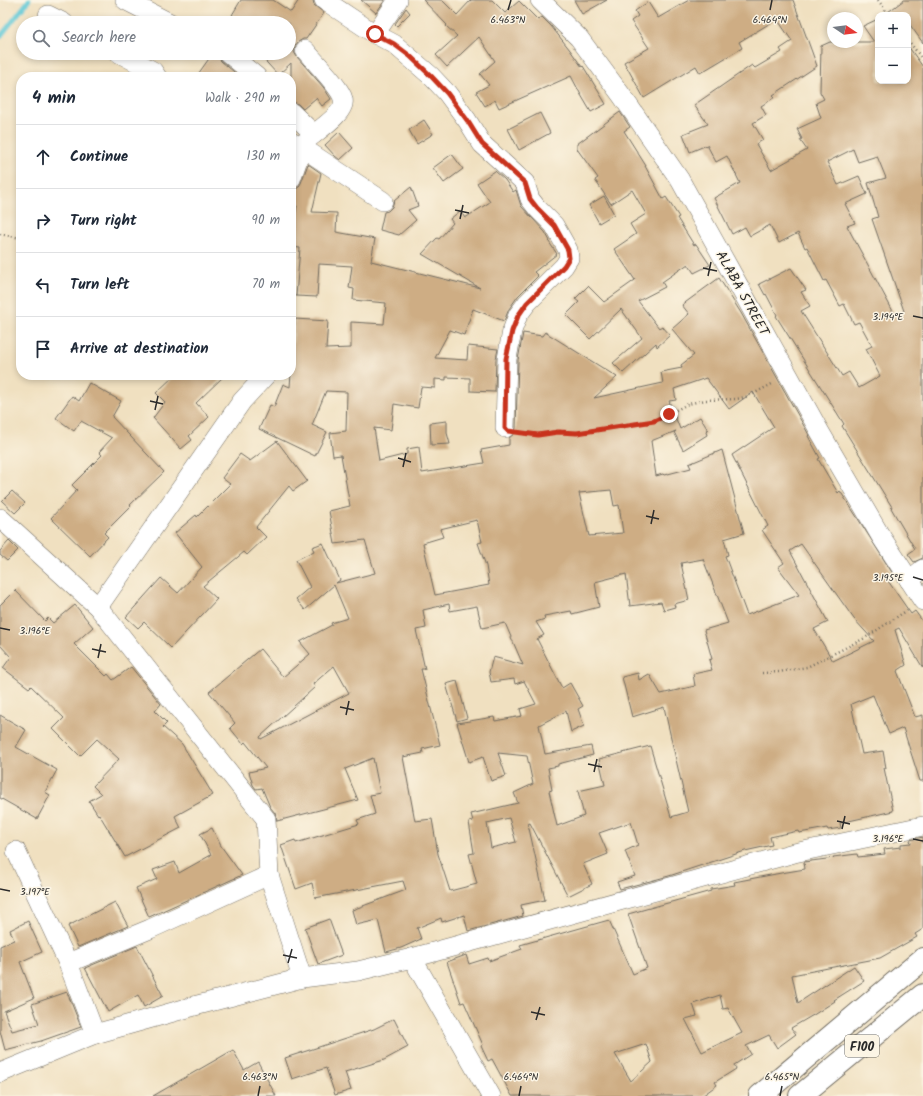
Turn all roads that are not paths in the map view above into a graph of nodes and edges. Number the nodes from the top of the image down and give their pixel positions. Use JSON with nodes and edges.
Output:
{"nodes":[{"id":1,"x":126,"y":0,"type":"edge"},
{"id":2,"x":324,"y":0,"type":"edge"},
{"id":3,"x":398,"y":0,"type":"edge"},
{"id":4,"x":540,"y":0,"type":"edge"},
{"id":5,"x":157,"y":16,"type":"edge"},
{"id":6,"x":375,"y":34,"type":"junction"},
{"id":7,"x":305,"y":50,"type":"dead end"},
{"id":8,"x":132,"y":60,"type":"edge"},
{"id":9,"x":236,"y":60,"type":"edge"},
{"id":10,"x":154,"y":72,"type":"edge"},
{"id":11,"x":251,"y":72,"type":"edge"},
{"id":12,"x":296,"y":124,"type":"edge"},
{"id":13,"x":303,"y":141,"type":"edge"},
{"id":14,"x":296,"y":163,"type":"edge"},
{"id":15,"x":383,"y":202,"type":"dead end"},
{"id":16,"x":262,"y":380,"type":"edge"},
{"id":17,"x":505,"y":428,"type":"road end"},
{"id":18,"x":0,"y":518,"type":"edge"},
{"id":19,"x":916,"y":575,"type":"edge"},
{"id":20,"x":922,"y":601,"type":"edge"},
{"id":21,"x":98,"y":607,"type":"junction"},
{"id":22,"x":923,"y":826,"type":"edge"},
{"id":23,"x":16,"y":851,"type":"dead end"},
{"id":24,"x":269,"y":876,"type":"junction"},
{"id":25,"x":412,"y":958,"type":"junction"},
{"id":26,"x":923,"y":958,"type":"edge"},
{"id":27,"x":68,"y":964,"type":"junction"},
{"id":28,"x":302,"y":978,"type":"junction"},
{"id":29,"x":923,"y":995,"type":"edge"},
{"id":30,"x":95,"y":1034,"type":"junction"},
{"id":31,"x":0,"y":1073,"type":"edge"},
{"id":32,"x":491,"y":1096,"type":"edge"},
{"id":33,"x":760,"y":1096,"type":"edge"},
{"id":34,"x":800,"y":1096,"type":"edge"}],
"edges":[{"from":1,"to":5,"type":"street"},
{"from":2,"to":6,"type":"street"},
{"from":3,"to":6,"type":"street"},
{"from":4,"to":19,"type":"street","name":"ALABA STREET"},
{"from":6,"to":17,"type":"street"},
{"from":7,"to":13,"type":"street"},
{"from":8,"to":10,"type":"street"},
{"from":9,"to":11,"type":"street"},
{"from":12,"to":13,"type":"street"},
{"from":13,"to":14,"type":"street"},
{"from":13,"to":15,"type":"street"},
{"from":16,"to":21,"type":"street"},
{"from":18,"to":21,"type":"street"},
{"from":19,"to":20,"type":"street","name":"ALABA STREET"},
{"from":21,"to":24,"type":"street"},
{"from":22,"to":25,"type":"street"},
{"from":23,"to":27,"type":"street"},
{"from":24,"to":27,"type":"street"},
{"from":24,"to":28,"type":"street"},
{"from":25,"to":28,"type":"street"},
{"from":25,"to":32,"type":"street"},
{"from":26,"to":33,"type":"main road"},
{"from":27,"to":30,"type":"street"},
{"from":28,"to":30,"type":"street"},
{"from":29,"to":34,"type":"main road","number":"F100"},
{"from":30,"to":31,"type":"street"}]}
